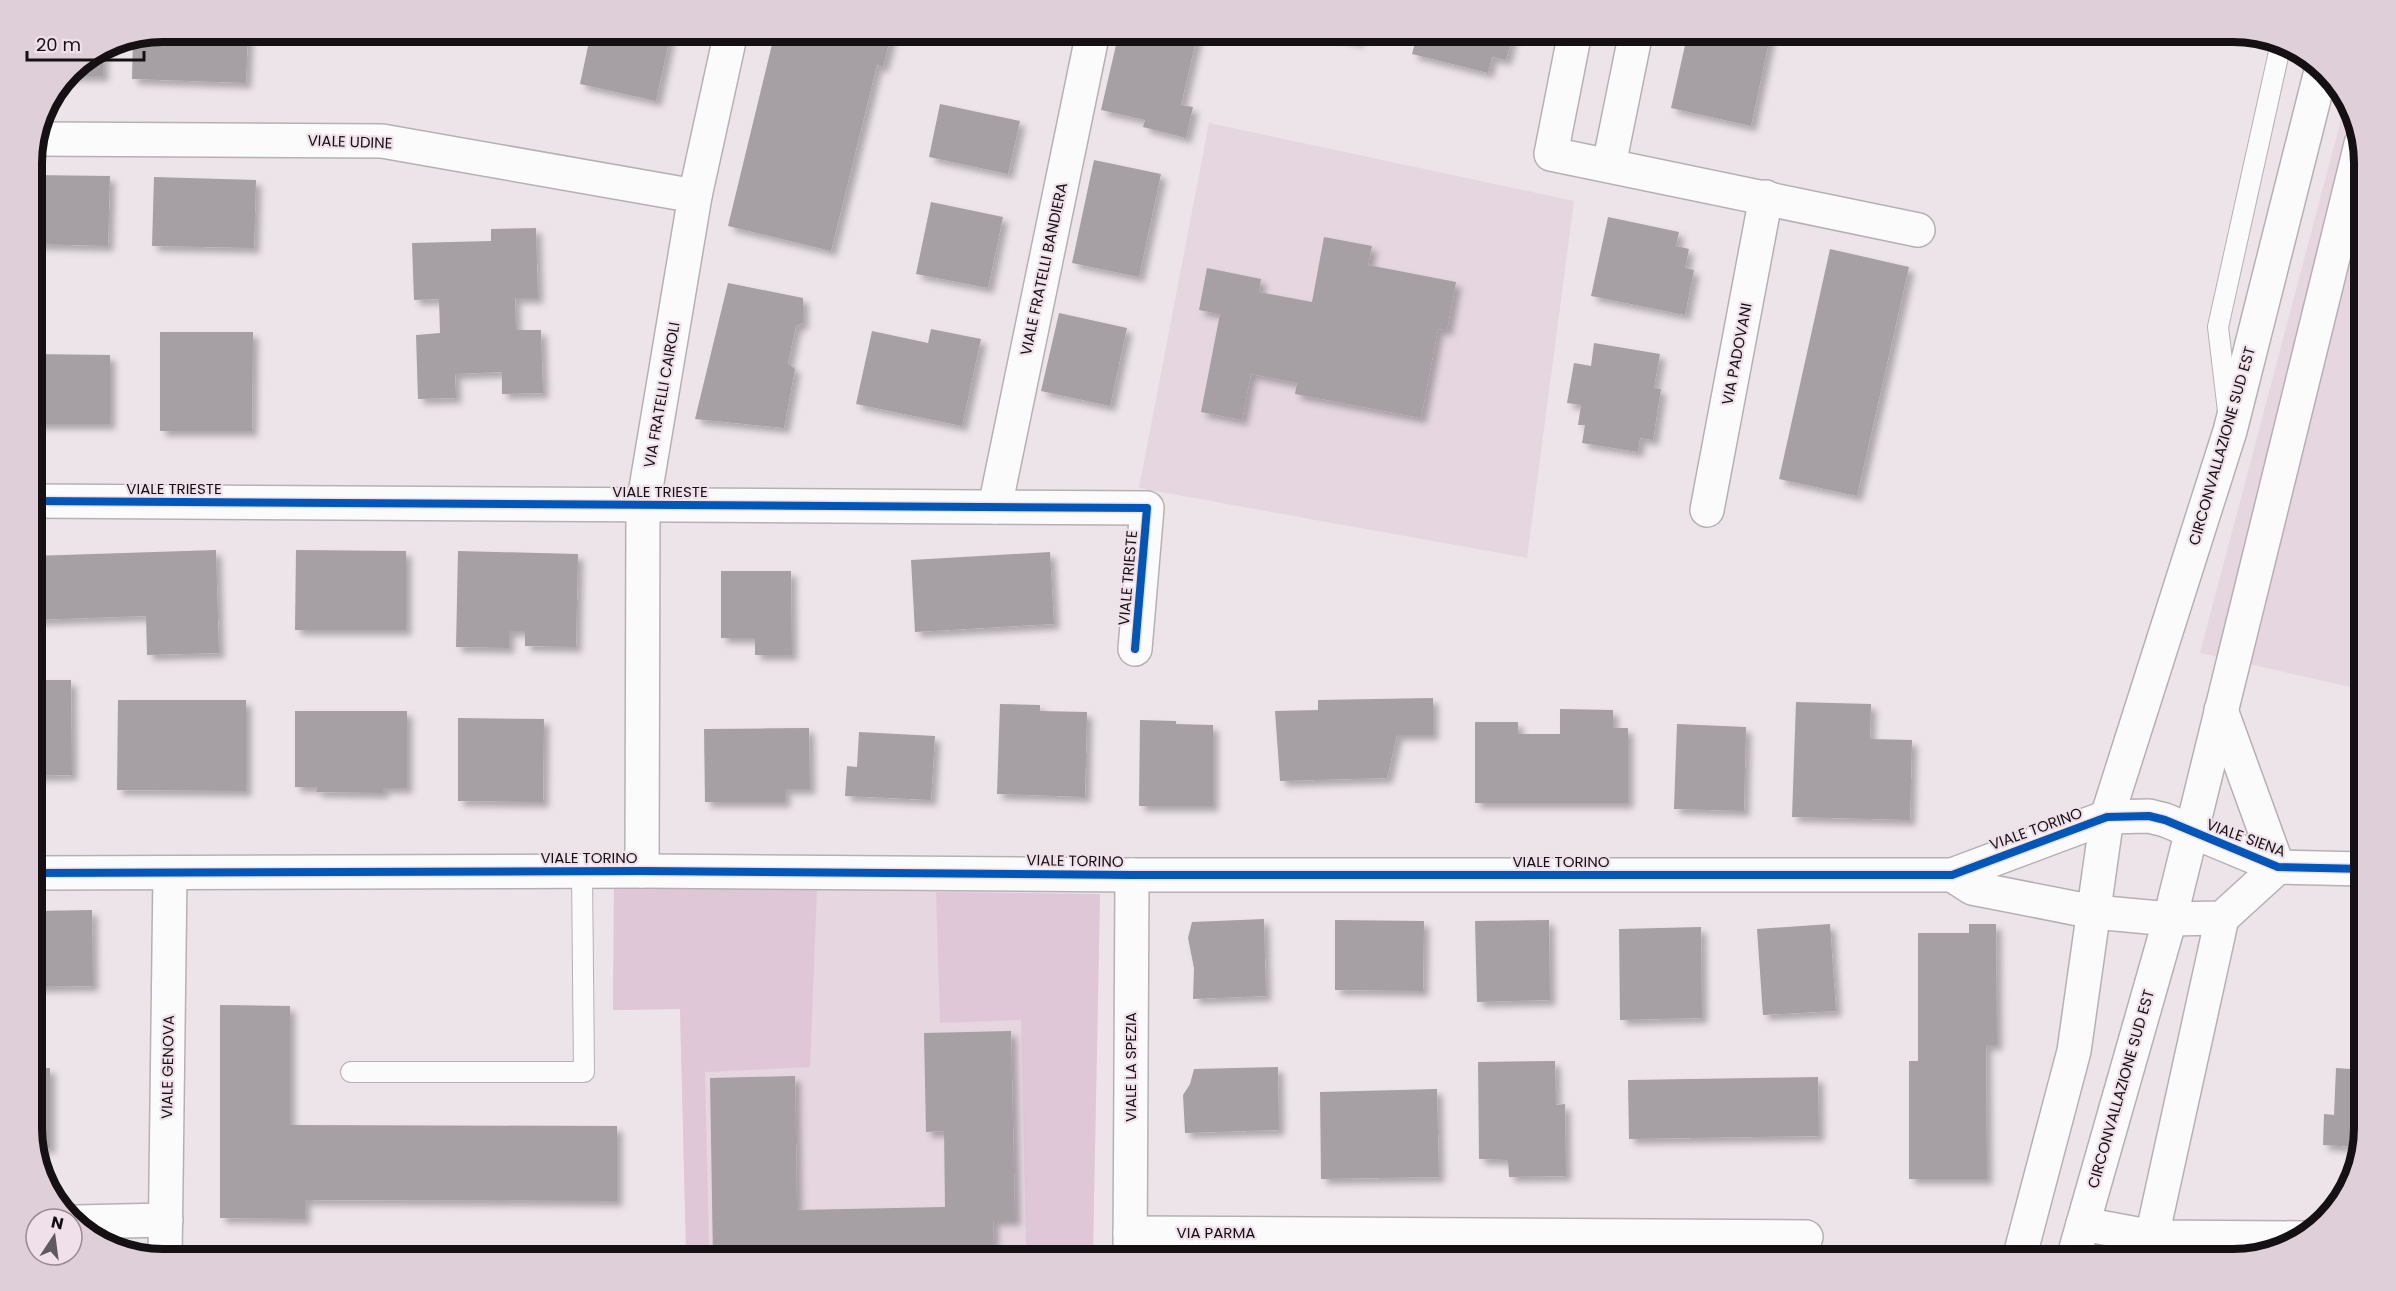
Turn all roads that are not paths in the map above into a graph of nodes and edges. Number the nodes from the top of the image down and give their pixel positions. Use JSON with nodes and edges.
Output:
{"nodes":[{"id":1,"x":729,"y":42,"type":"edge"},
{"id":2,"x":1091,"y":42,"type":"edge"},
{"id":3,"x":1573,"y":42,"type":"edge"},
{"id":4,"x":1634,"y":42,"type":"edge"},
{"id":5,"x":2279,"y":51,"type":"edge"},
{"id":6,"x":2319,"y":78,"type":"edge"},
{"id":7,"x":44,"y":139,"type":"edge"},
{"id":8,"x":1609,"y":165,"type":"junction"},
{"id":9,"x":2354,"y":172,"type":"edge"},
{"id":10,"x":695,"y":196,"type":"junction"},
{"id":11,"x":1766,"y":197,"type":"junction"},
{"id":12,"x":1917,"y":230,"type":"dead end"},
{"id":13,"x":2230,"y":431,"type":"junction"},
{"id":14,"x":42,"y":501,"type":"edge"},
{"id":15,"x":643,"y":506,"type":"junction"},
{"id":16,"x":995,"y":507,"type":"junction"},
{"id":17,"x":1707,"y":510,"type":"dead end"},
{"id":18,"x":1136,"y":649,"type":"dead end"},
{"id":19,"x":2221,"y":710,"type":"junction"},
{"id":20,"x":2107,"y":817,"type":"junction"},
{"id":21,"x":2192,"y":832,"type":"junction"},
{"id":22,"x":2278,"y":867,"type":"junction"},
{"id":23,"x":2354,"y":869,"type":"edge"},
{"id":24,"x":642,"y":871,"type":"junction"},
{"id":25,"x":582,"y":872,"type":"junction"},
{"id":26,"x":42,"y":873,"type":"edge"},
{"id":27,"x":170,"y":874,"type":"junction"},
{"id":28,"x":1132,"y":875,"type":"junction"},
{"id":29,"x":1952,"y":875,"type":"junction"},
{"id":30,"x":2094,"y":912,"type":"junction"},
{"id":31,"x":2222,"y":918,"type":"junction"},
{"id":32,"x":2170,"y":919,"type":"junction"},
{"id":33,"x":351,"y":1072,"type":"dead end"},
{"id":34,"x":166,"y":1220,"type":"junction"},
{"id":35,"x":87,"y":1222,"type":"edge"},
{"id":36,"x":2083,"y":1224,"type":"junction"},
{"id":37,"x":1806,"y":1237,"type":"dead end"},
{"id":38,"x":2281,"y":1240,"type":"edge"},
{"id":39,"x":1130,"y":1246,"type":"edge"},
{"id":40,"x":2150,"y":1248,"type":"edge"},
{"id":41,"x":165,"y":1249,"type":"edge"},
{"id":42,"x":2022,"y":1249,"type":"edge"},
{"id":43,"x":2076,"y":1249,"type":"edge"}],
"edges":[{"from":1,"to":10,"type":"street","name":"VIA FRATELLI CAIROLI"},
{"from":2,"to":16,"type":"street","name":"VIALE FRATELLI BANDIERA"},
{"from":3,"to":8,"type":"street"},
{"from":4,"to":8,"type":"street"},
{"from":5,"to":13,"type":"lane"},
{"from":6,"to":13,"type":"street","name":"CIRCONVALLAZIONE SUD EST"},
{"from":7,"to":10,"type":"street","name":"VIALE UDINE"},
{"from":8,"to":11,"type":"street"},
{"from":9,"to":19,"type":"street","name":"CIRCONVALLAZIONE SUD EST"},
{"from":10,"to":15,"type":"street","name":"VIA FRATELLI CAIROLI"},
{"from":11,"to":12,"type":"street"},
{"from":11,"to":17,"type":"street","name":"VIA PADOVANI"},
{"from":13,"to":20,"type":"street","name":"CIRCONVALLAZIONE SUD EST"},
{"from":14,"to":15,"type":"street","name":"VIALE TRIESTE"},
{"from":15,"to":16,"type":"street","name":"VIALE TRIESTE"},
{"from":15,"to":24,"type":"street","name":"VIA FRATELLI CAIROLI"},
{"from":16,"to":18,"type":"street","name":"VIALE TRIESTE"},
{"from":19,"to":21,"type":"street","name":"CIRCONVALLAZIONE SUD EST"},
{"from":19,"to":22,"type":"street","name":"VIALE SIENA"},
{"from":20,"to":21,"type":"street"},
{"from":20,"to":29,"type":"street","name":"VIALE TORINO"},
{"from":20,"to":30,"type":"street","name":"CIRCONVALLAZIONE SUD EST"},
{"from":21,"to":22,"type":"street","name":"VIALE SIENA"},
{"from":21,"to":32,"type":"street","name":"CIRCONVALLAZIONE SUD EST"},
{"from":22,"to":23,"type":"street","name":"VIALE SIENA"},
{"from":22,"to":31,"type":"street","name":"VIALE SIENA"},
{"from":24,"to":25,"type":"street","name":"VIALE TORINO"},
{"from":24,"to":28,"type":"street","name":"VIALE TORINO"},
{"from":25,"to":27,"type":"street","name":"VIALE TORINO"},
{"from":25,"to":33,"type":"lane"},
{"from":26,"to":27,"type":"street","name":"VIALE TORINO"},
{"from":27,"to":34,"type":"street","name":"VIALE GENOVA"},
{"from":28,"to":29,"type":"street","name":"VIALE TORINO"},
{"from":28,"to":39,"type":"street","name":"VIALE LA SPEZIA"},
{"from":29,"to":30,"type":"street","name":"VIALE TORINO"},
{"from":30,"to":32,"type":"street"},
{"from":30,"to":42,"type":"street","name":"CIRCONVALLAZIONE SUD EST"},
{"from":31,"to":32,"type":"street"},
{"from":31,"to":40,"type":"street"},
{"from":32,"to":36,"type":"street","name":"CIRCONVALLAZIONE SUD EST"},
{"from":34,"to":35,"type":"street"},
{"from":34,"to":41,"type":"street","name":"VIALE GENOVA"},
{"from":36,"to":40,"type":"street"},
{"from":36,"to":43,"type":"street","name":"CIRCONVALLAZIONE SUD EST"},
{"from":37,"to":39,"type":"street","name":"VIA PARMA"},
{"from":38,"to":40,"type":"street"}]}
